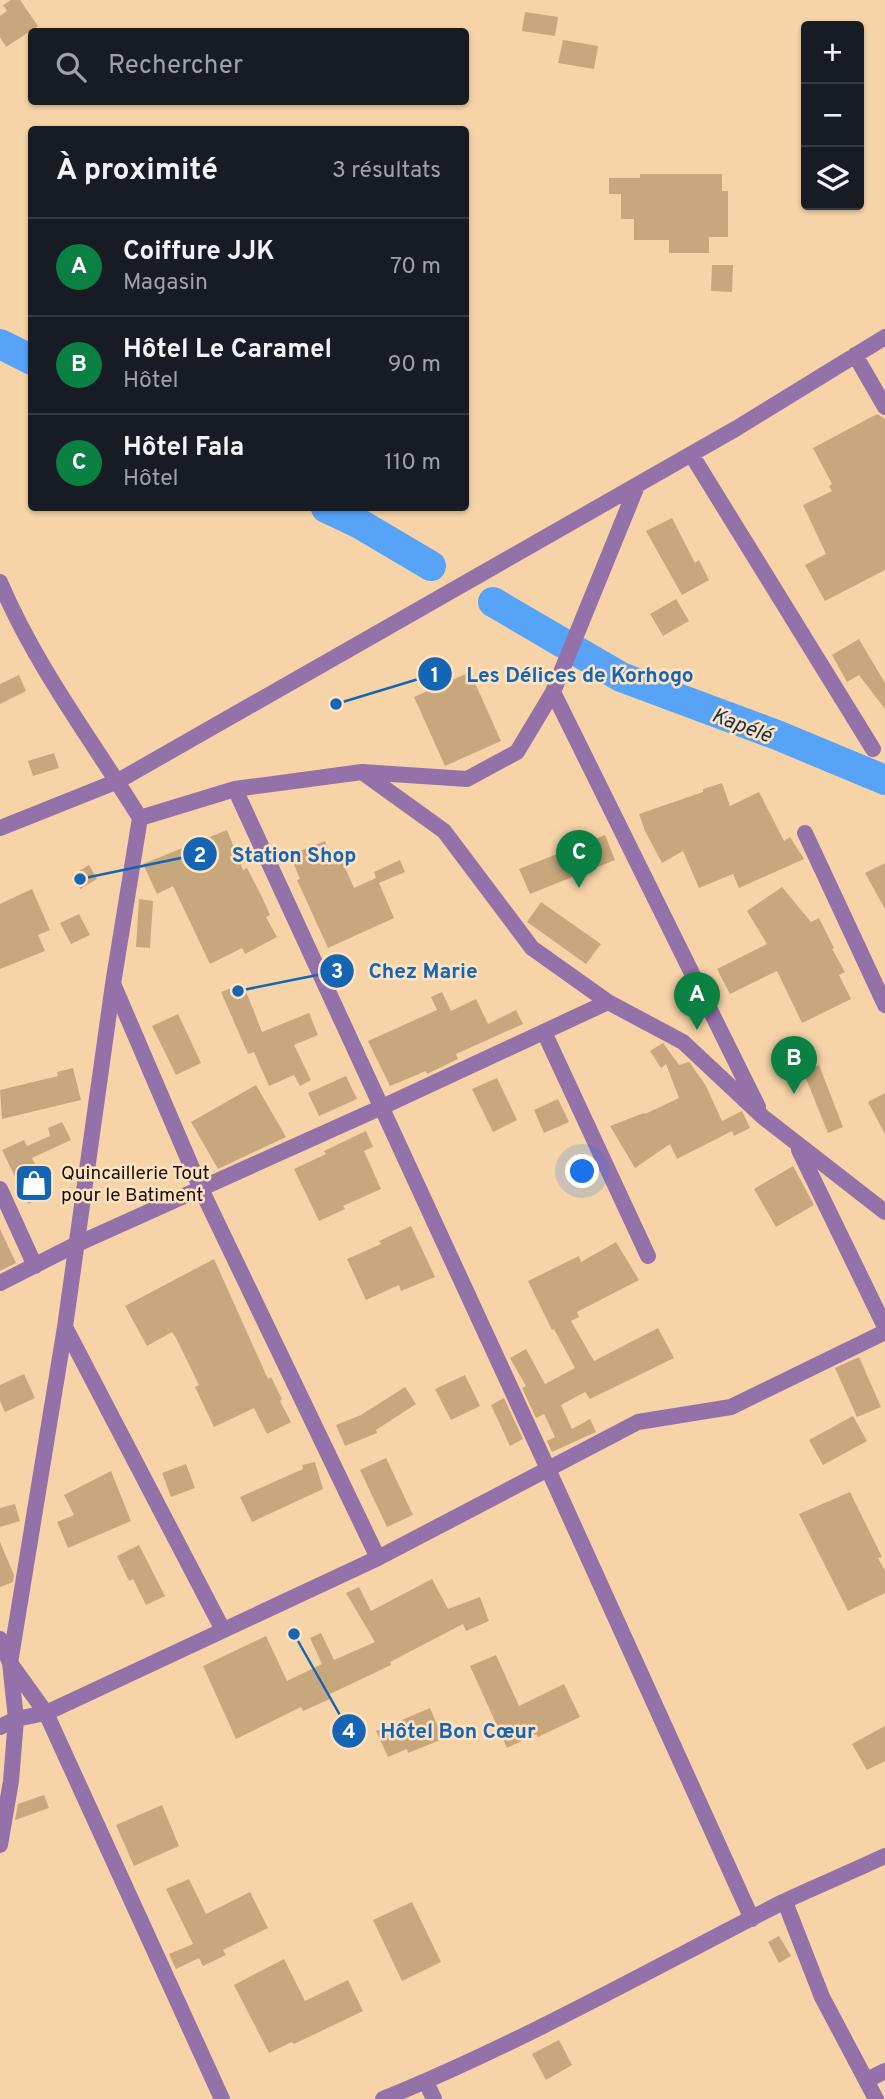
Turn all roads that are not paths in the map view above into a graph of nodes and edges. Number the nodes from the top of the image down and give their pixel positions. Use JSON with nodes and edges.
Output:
{"nodes":[{"id":1,"x":885,"y":337,"type":"edge"},
{"id":2,"x":855,"y":355,"type":"junction"},
{"id":3,"x":885,"y":407,"type":"edge"},
{"id":4,"x":691,"y":454,"type":"junction"},
{"id":5,"x":637,"y":486,"type":"junction"},
{"id":6,"x":0,"y":582,"type":"edge"},
{"id":7,"x":553,"y":692,"type":"junction"},
{"id":8,"x":873,"y":749,"type":"dead end"},
{"id":9,"x":362,"y":772,"type":"junction"},
{"id":10,"x":118,"y":781,"type":"junction"},
{"id":11,"x":235,"y":789,"type":"junction"},
{"id":12,"x":140,"y":818,"type":"junction"},
{"id":13,"x":0,"y":828,"type":"edge"},
{"id":14,"x":805,"y":833,"type":"dead end"},
{"id":15,"x":113,"y":984,"type":"junction"},
{"id":16,"x":608,"y":1002,"type":"junction"},
{"id":17,"x":885,"y":1005,"type":"edge"},
{"id":18,"x":544,"y":1032,"type":"junction"},
{"id":19,"x":382,"y":1107,"type":"junction"},
{"id":20,"x":763,"y":1117,"type":"junction"},
{"id":21,"x":797,"y":1144,"type":"junction"},
{"id":22,"x":0,"y":1189,"type":"edge"},
{"id":23,"x":201,"y":1189,"type":"junction"},
{"id":24,"x":885,"y":1212,"type":"edge"},
{"id":25,"x":75,"y":1245,"type":"junction"},
{"id":26,"x":648,"y":1256,"type":"dead end"},
{"id":27,"x":35,"y":1266,"type":"junction"},
{"id":28,"x":0,"y":1283,"type":"edge"},
{"id":29,"x":65,"y":1327,"type":"junction"},
{"id":30,"x":885,"y":1327,"type":"edge"},
{"id":31,"x":885,"y":1332,"type":"edge"},
{"id":32,"x":548,"y":1469,"type":"junction"},
{"id":33,"x":378,"y":1558,"type":"junction"},
{"id":34,"x":223,"y":1630,"type":"junction"},
{"id":35,"x":0,"y":1639,"type":"edge"},
{"id":36,"x":10,"y":1663,"type":"junction"},
{"id":37,"x":46,"y":1713,"type":"junction"},
{"id":38,"x":16,"y":1719,"type":"junction"},
{"id":39,"x":0,"y":1727,"type":"edge"},
{"id":40,"x":0,"y":1845,"type":"edge"},
{"id":41,"x":885,"y":1856,"type":"edge"},
{"id":42,"x":785,"y":1902,"type":"junction"},
{"id":43,"x":752,"y":1919,"type":"junction"},
{"id":44,"x":885,"y":2071,"type":"edge"},
{"id":45,"x":867,"y":2080,"type":"junction"},
{"id":46,"x":426,"y":2082,"type":"junction"},
{"id":47,"x":222,"y":2099,"type":"edge"},
{"id":48,"x":383,"y":2099,"type":"edge"},
{"id":49,"x":434,"y":2099,"type":"edge"},
{"id":50,"x":876,"y":2099,"type":"edge"}],
"edges":[{"from":1,"to":2,"type":"street"},
{"from":2,"to":3,"type":"street"},
{"from":2,"to":4,"type":"street"},
{"from":4,"to":5,"type":"street"},
{"from":4,"to":8,"type":"street"},
{"from":5,"to":7,"type":"street"},
{"from":5,"to":10,"type":"street"},
{"from":6,"to":10,"type":"street"},
{"from":7,"to":9,"type":"street"},
{"from":7,"to":20,"type":"street"},
{"from":9,"to":11,"type":"street"},
{"from":9,"to":16,"type":"street"},
{"from":10,"to":12,"type":"street"},
{"from":10,"to":13,"type":"street"},
{"from":11,"to":12,"type":"street"},
{"from":11,"to":19,"type":"street"},
{"from":12,"to":15,"type":"street"},
{"from":14,"to":17,"type":"street"},
{"from":15,"to":23,"type":"street"},
{"from":15,"to":25,"type":"street"},
{"from":16,"to":18,"type":"street"},
{"from":16,"to":20,"type":"street"},
{"from":18,"to":19,"type":"street"},
{"from":18,"to":26,"type":"street"},
{"from":19,"to":23,"type":"street"},
{"from":19,"to":32,"type":"street"},
{"from":20,"to":21,"type":"street"},
{"from":21,"to":24,"type":"street"},
{"from":21,"to":30,"type":"street"},
{"from":22,"to":27,"type":"street"},
{"from":23,"to":25,"type":"street"},
{"from":23,"to":33,"type":"street"},
{"from":25,"to":27,"type":"street"},
{"from":25,"to":29,"type":"street"},
{"from":27,"to":28,"type":"street"},
{"from":29,"to":34,"type":"street"},
{"from":29,"to":36,"type":"street"},
{"from":31,"to":32,"type":"street"},
{"from":32,"to":33,"type":"street"},
{"from":32,"to":43,"type":"street"},
{"from":33,"to":34,"type":"street"},
{"from":34,"to":37,"type":"street"},
{"from":35,"to":36,"type":"street"},
{"from":36,"to":37,"type":"street"},
{"from":36,"to":38,"type":"street"},
{"from":37,"to":38,"type":"street"},
{"from":37,"to":47,"type":"street"},
{"from":38,"to":39,"type":"street"},
{"from":38,"to":40,"type":"street"},
{"from":41,"to":42,"type":"street"},
{"from":42,"to":43,"type":"street"},
{"from":42,"to":45,"type":"street"},
{"from":43,"to":46,"type":"street"},
{"from":44,"to":45,"type":"street"},
{"from":45,"to":50,"type":"street"},
{"from":46,"to":48,"type":"street"},
{"from":46,"to":49,"type":"street"}]}
